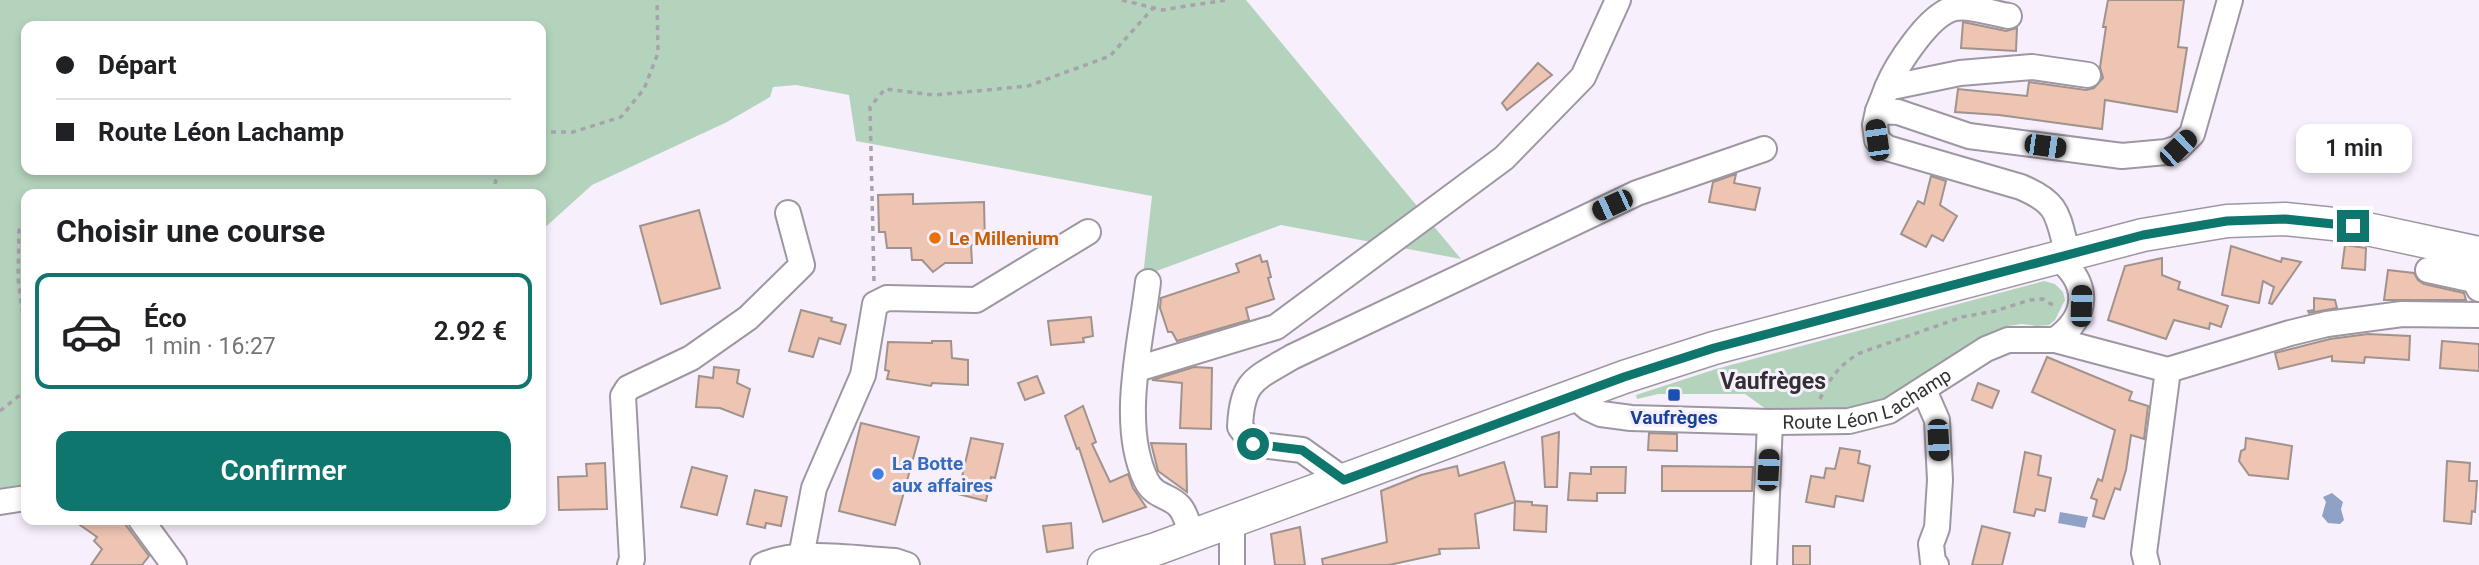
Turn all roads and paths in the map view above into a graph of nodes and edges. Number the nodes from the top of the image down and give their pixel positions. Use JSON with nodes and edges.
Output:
{"nodes":[{"id":1,"x":657,"y":0,"type":"edge"},
{"id":2,"x":1122,"y":0,"type":"edge"},
{"id":3,"x":1226,"y":0,"type":"edge"},
{"id":4,"x":1618,"y":0,"type":"edge"},
{"id":5,"x":2230,"y":0,"type":"edge"},
{"id":6,"x":1153,"y":8,"type":"junction"},
{"id":7,"x":2009,"y":16,"type":"dead end"},
{"id":8,"x":2088,"y":75,"type":"dead end"},
{"id":9,"x":1882,"y":100,"type":"junction"},
{"id":10,"x":546,"y":132,"type":"edge"},
{"id":11,"x":1764,"y":149,"type":"dead end"},
{"id":12,"x":789,"y":213,"type":"dead end"},
{"id":13,"x":21,"y":227,"type":"edge"},
{"id":14,"x":1088,"y":232,"type":"dead end"},
{"id":15,"x":2479,"y":253,"type":"edge"},
{"id":16,"x":2063,"y":256,"type":"junction"},
{"id":17,"x":2428,"y":270,"type":"dead end"},
{"id":18,"x":1148,"y":282,"type":"dead end"},
{"id":19,"x":2479,"y":289,"type":"edge"},
{"id":20,"x":21,"y":301,"type":"edge"},
{"id":21,"x":875,"y":304,"type":"junction"},
{"id":22,"x":2479,"y":315,"type":"edge"},
{"id":23,"x":2076,"y":319,"type":"junction"},
{"id":24,"x":2055,"y":340,"type":"junction"},
{"id":25,"x":1137,"y":369,"type":"junction"},
{"id":26,"x":2168,"y":370,"type":"junction"},
{"id":27,"x":1924,"y":390,"type":"junction"},
{"id":28,"x":21,"y":394,"type":"edge"},
{"id":29,"x":1574,"y":396,"type":"junction"},
{"id":30,"x":0,"y":411,"type":"edge"},
{"id":31,"x":1768,"y":422,"type":"junction"},
{"id":32,"x":1810,"y":422,"type":"junction"},
{"id":33,"x":1344,"y":480,"type":"junction"},
{"id":34,"x":21,"y":499,"type":"edge"},
{"id":35,"x":0,"y":502,"type":"edge"},
{"id":36,"x":1232,"y":521,"type":"junction"},
{"id":37,"x":145,"y":525,"type":"edge"},
{"id":38,"x":1192,"y":536,"type":"junction"},
{"id":39,"x":801,"y":556,"type":"junction"},
{"id":40,"x":174,"y":565,"type":"edge"},
{"id":41,"x":630,"y":565,"type":"edge"},
{"id":42,"x":764,"y":565,"type":"edge"},
{"id":43,"x":907,"y":565,"type":"edge"},
{"id":44,"x":1104,"y":565,"type":"edge"},
{"id":45,"x":1232,"y":565,"type":"edge"},
{"id":46,"x":1764,"y":565,"type":"edge"},
{"id":47,"x":1936,"y":565,"type":"edge"},
{"id":48,"x":2147,"y":565,"type":"edge"}],
"edges":[{"from":1,"to":10,"type":"path"},
{"from":2,"to":6,"type":"path"},
{"from":3,"to":6,"type":"path"},
{"from":4,"to":25,"type":"street"},
{"from":5,"to":9,"type":"street"},
{"from":6,"to":21,"type":"path"},
{"from":7,"to":9,"type":"street"},
{"from":8,"to":9,"type":"street"},
{"from":9,"to":16,"type":"street"},
{"from":11,"to":33,"type":"street"},
{"from":12,"to":41,"type":"street"},
{"from":13,"to":20,"type":"path"},
{"from":14,"to":21,"type":"street"},
{"from":15,"to":16,"type":"main road"},
{"from":16,"to":23,"type":"street"},
{"from":16,"to":29,"type":"main road"},
{"from":17,"to":19,"type":"street"},
{"from":18,"to":25,"type":"street"},
{"from":21,"to":39,"type":"street"},
{"from":22,"to":26,"type":"street"},
{"from":23,"to":24,"type":"street"},
{"from":23,"to":32,"type":"path"},
{"from":24,"to":26,"type":"street","name":"Route Léon Lachamp"},
{"from":24,"to":27,"type":"street","name":"Route Léon Lachamp"},
{"from":25,"to":38,"type":"street"},
{"from":26,"to":48,"type":"street"},
{"from":27,"to":32,"type":"street","name":"Route Léon Lachamp"},
{"from":27,"to":47,"type":"street"},
{"from":28,"to":30,"type":"path"},
{"from":29,"to":31,"type":"street","name":"Route Léon Lachamp"},
{"from":29,"to":33,"type":"main road"},
{"from":31,"to":32,"type":"street","name":"Route Léon Lachamp"},
{"from":31,"to":46,"type":"street"},
{"from":33,"to":36,"type":"main road"},
{"from":34,"to":35,"type":"street"},
{"from":36,"to":38,"type":"main road"},
{"from":36,"to":45,"type":"street"},
{"from":37,"to":40,"type":"street"},
{"from":38,"to":44,"type":"main road"},
{"from":39,"to":42,"type":"street"},
{"from":39,"to":43,"type":"street"}]}
